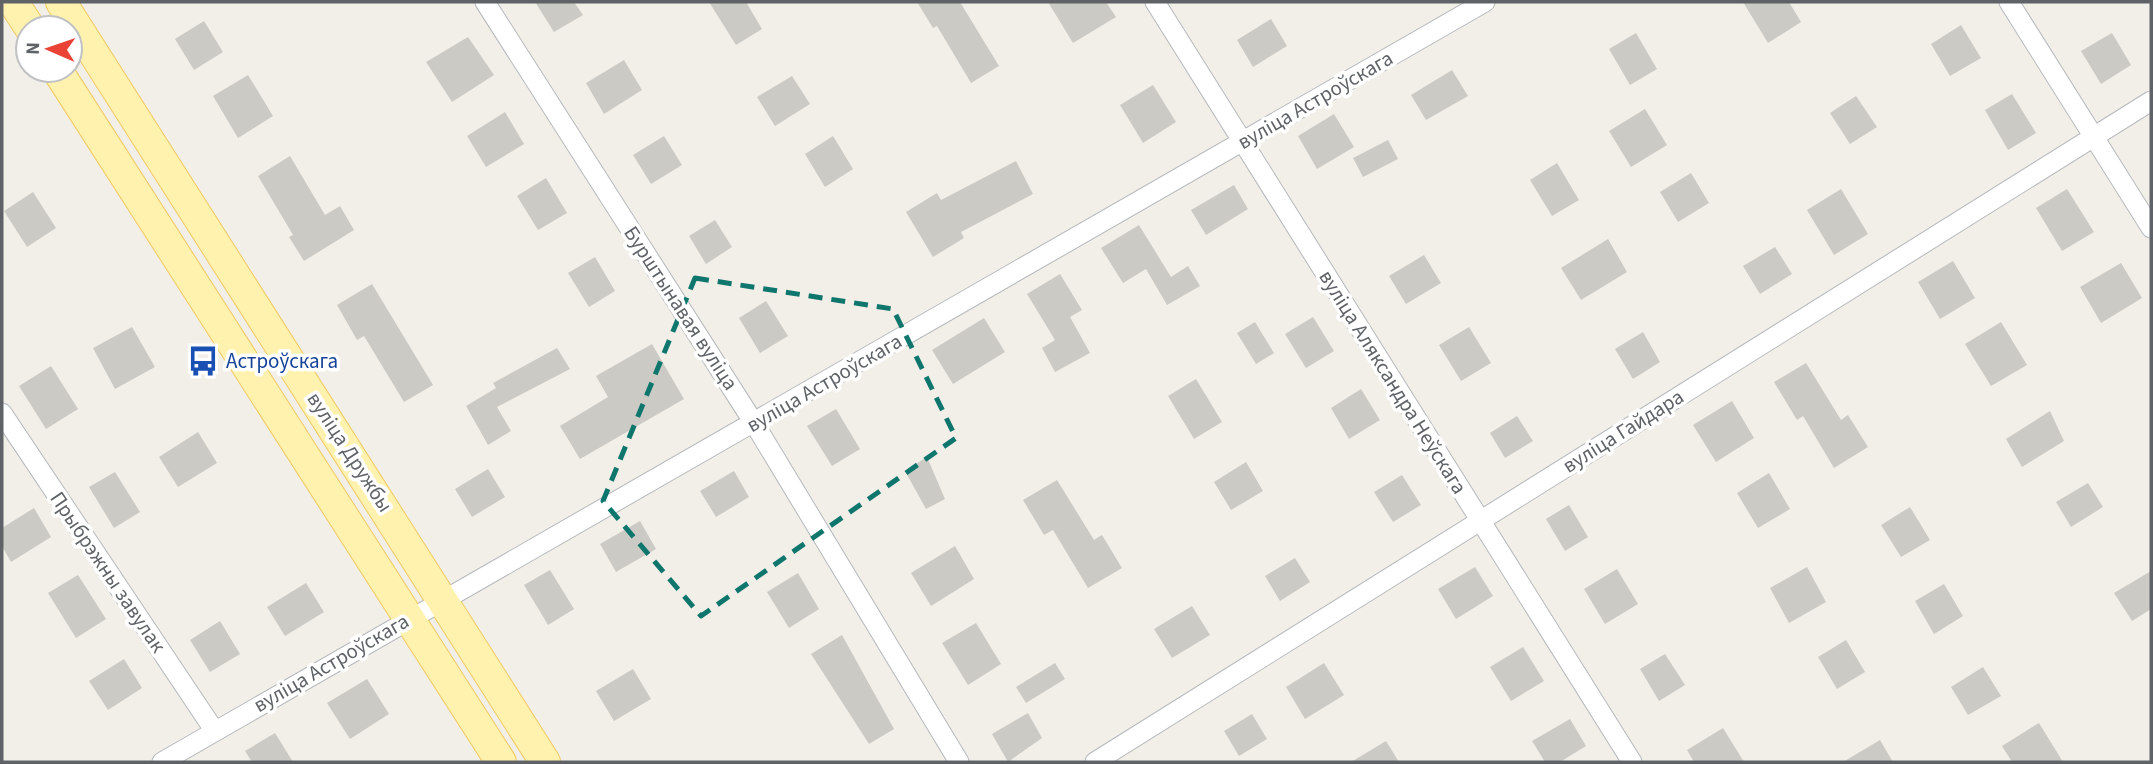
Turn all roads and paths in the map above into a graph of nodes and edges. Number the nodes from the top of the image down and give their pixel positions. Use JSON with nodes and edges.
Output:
{"nodes":[{"id":1,"x":61,"y":2,"type":"edge"},
{"id":2,"x":485,"y":2,"type":"edge"},
{"id":3,"x":1155,"y":2,"type":"edge"},
{"id":4,"x":1485,"y":2,"type":"edge"},
{"id":5,"x":2009,"y":2,"type":"edge"},
{"id":6,"x":84,"y":57,"type":"edge"},
{"id":7,"x":66,"y":84,"type":"edge"},
{"id":8,"x":2151,"y":101,"type":"edge"},
{"id":9,"x":129,"y":112,"type":"junction"},
{"id":10,"x":2093,"y":138,"type":"junction"},
{"id":11,"x":1245,"y":141,"type":"junction"},
{"id":12,"x":2151,"y":228,"type":"edge"},
{"id":13,"x":2,"y":413,"type":"edge"},
{"id":14,"x":277,"y":414,"type":"junction"},
{"id":15,"x":754,"y":423,"type":"junction"},
{"id":16,"x":1479,"y":521,"type":"junction"},
{"id":17,"x":443,"y":600,"type":"junction"},
{"id":18,"x":407,"y":620,"type":"junction"},
{"id":19,"x":214,"y":730,"type":"junction"},
{"id":20,"x":162,"y":762,"type":"edge"},
{"id":21,"x":501,"y":762,"type":"edge"},
{"id":22,"x":536,"y":762,"type":"edge"},
{"id":23,"x":545,"y":762,"type":"edge"},
{"id":24,"x":959,"y":762,"type":"edge"},
{"id":25,"x":1095,"y":762,"type":"edge"},
{"id":26,"x":1632,"y":762,"type":"edge"}],
"edges":[{"from":1,"to":9,"type":"main road","name":"вуліца Дружбы"},
{"from":2,"to":15,"type":"street","name":"Бурштынавая вуліца"},
{"from":3,"to":11,"type":"street","name":"вуліца Аляксандра Неўскага"},
{"from":4,"to":11,"type":"street","name":"вуліца Астроўскага"},
{"from":5,"to":10,"type":"street"},
{"from":6,"to":9,"type":"main road"},
{"from":7,"to":14,"type":"main road","name":"вуліца Дружбы"},
{"from":8,"to":10,"type":"street","name":"вуліца Гайдара"},
{"from":9,"to":17,"type":"main road","name":"вуліца Дружбы"},
{"from":10,"to":12,"type":"street"},
{"from":10,"to":16,"type":"street","name":"вуліца Гайдара"},
{"from":11,"to":15,"type":"street","name":"вуліца Астроўскага"},
{"from":11,"to":16,"type":"street","name":"вуліца Аляксандра Неўскага"},
{"from":13,"to":19,"type":"street","name":"Прыбрэжны завулак"},
{"from":14,"to":17,"type":"main road"},
{"from":14,"to":18,"type":"main road","name":"вуліца Дружбы"},
{"from":15,"to":17,"type":"street","name":"вуліца Астроўскага"},
{"from":15,"to":24,"type":"street","name":"Бурштынавая вуліца"},
{"from":16,"to":25,"type":"street","name":"вуліца Гайдара"},
{"from":16,"to":26,"type":"street","name":"вуліца Аляксандра Неўскага"},
{"from":17,"to":18,"type":"street","name":"вуліца Астроўскага"},
{"from":17,"to":23,"type":"main road","name":"вуліца Дружбы"},
{"from":18,"to":19,"type":"street","name":"вуліца Астроўскага"},
{"from":18,"to":21,"type":"main road","name":"вуліца Дружбы"},
{"from":18,"to":22,"type":"main road"},
{"from":19,"to":20,"type":"street","name":"вуліца Астроўскага"}]}
